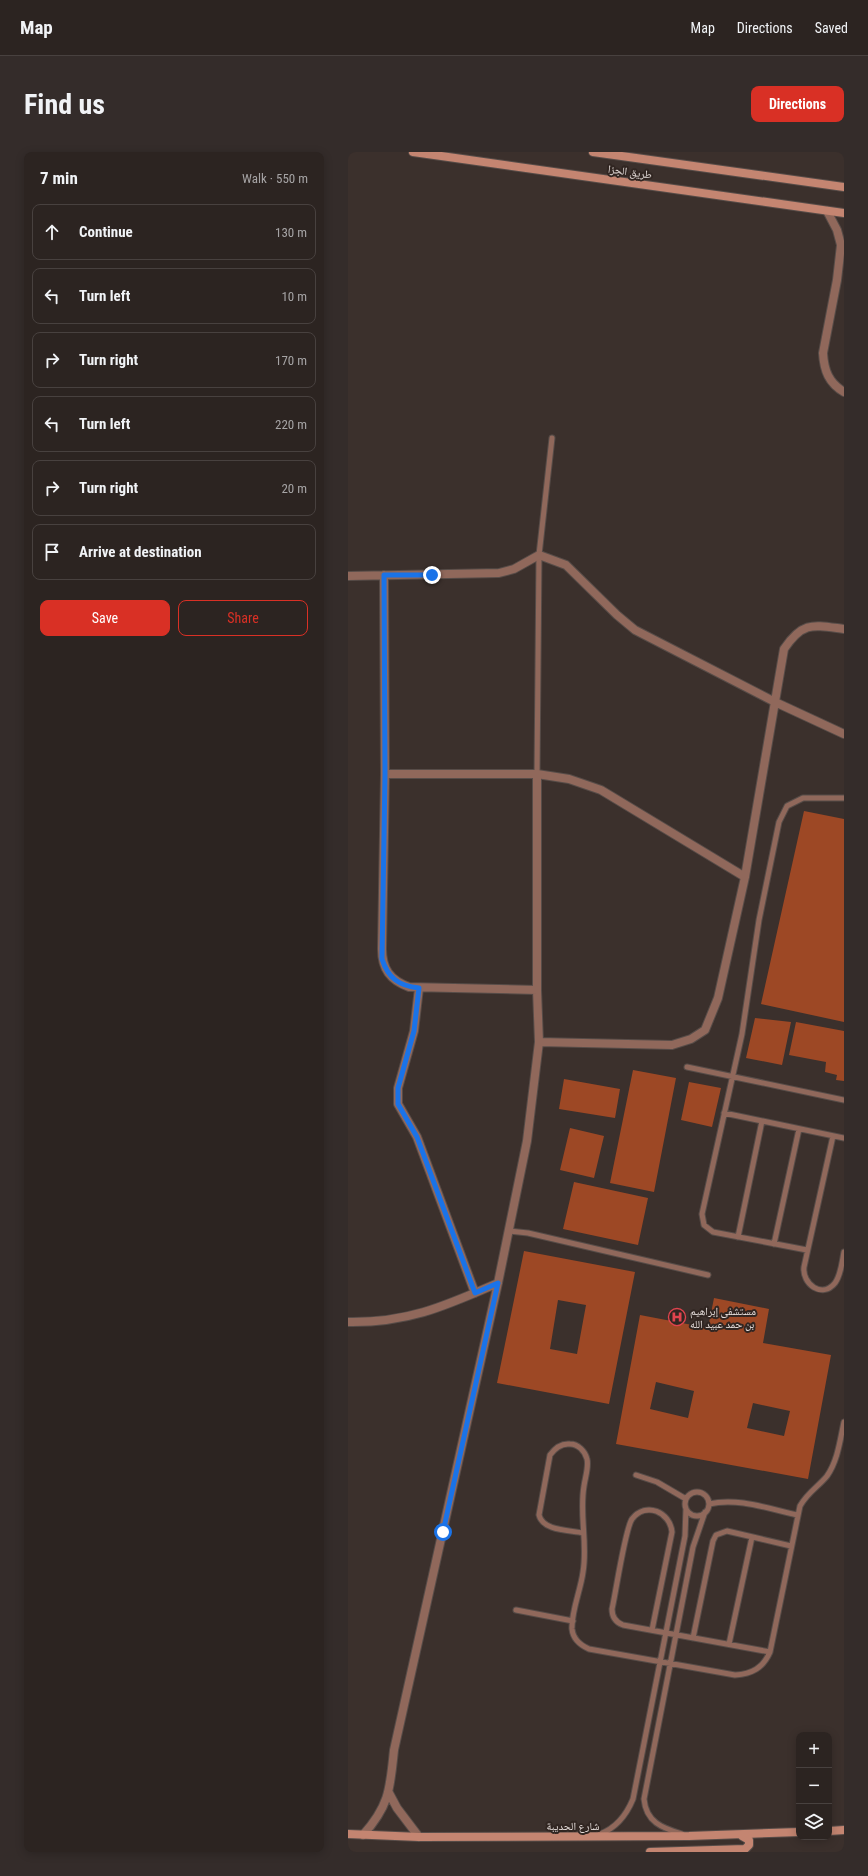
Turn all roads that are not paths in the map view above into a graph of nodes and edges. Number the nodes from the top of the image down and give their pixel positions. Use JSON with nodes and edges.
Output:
{"nodes":[{"id":1,"x":413,"y":152,"type":"edge"},
{"id":2,"x":592,"y":152,"type":"edge"},
{"id":3,"x":452,"y":155,"type":"edge"},
{"id":4,"x":844,"y":187,"type":"edge"},
{"id":5,"x":827,"y":211,"type":"junction"},
{"id":6,"x":844,"y":213,"type":"edge"},
{"id":7,"x":844,"y":392,"type":"edge"},
{"id":8,"x":552,"y":438,"type":"dead end"},
{"id":9,"x":539,"y":556,"type":"junction"},
{"id":10,"x":384,"y":575,"type":"junction"},
{"id":11,"x":348,"y":576,"type":"edge"},
{"id":12,"x":844,"y":629,"type":"edge"},
{"id":13,"x":775,"y":702,"type":"junction"},
{"id":14,"x":844,"y":734,"type":"edge"},
{"id":15,"x":385,"y":774,"type":"junction"},
{"id":16,"x":537,"y":774,"type":"junction"},
{"id":17,"x":844,"y":798,"type":"edge"},
{"id":18,"x":745,"y":877,"type":"junction"},
{"id":19,"x":419,"y":988,"type":"junction"},
{"id":20,"x":537,"y":990,"type":"junction"},
{"id":21,"x":539,"y":1042,"type":"junction"},
{"id":22,"x":687,"y":1067,"type":"dead end"},
{"id":23,"x":733,"y":1076,"type":"junction"},
{"id":24,"x":844,"y":1100,"type":"edge"},
{"id":25,"x":724,"y":1114,"type":"junction"},
{"id":26,"x":762,"y":1121,"type":"junction"},
{"id":27,"x":799,"y":1129,"type":"junction"},
{"id":28,"x":833,"y":1136,"type":"junction"},
{"id":29,"x":844,"y":1138,"type":"edge"},
{"id":30,"x":509,"y":1231,"type":"junction"},
{"id":31,"x":738,"y":1237,"type":"junction"},
{"id":32,"x":774,"y":1244,"type":"junction"},
{"id":33,"x":807,"y":1250,"type":"junction"},
{"id":34,"x":844,"y":1252,"type":"edge"},
{"id":35,"x":708,"y":1275,"type":"dead end"},
{"id":36,"x":498,"y":1283,"type":"junction"},
{"id":37,"x":475,"y":1293,"type":"junction"},
{"id":38,"x":348,"y":1322,"type":"edge"},
{"id":39,"x":844,"y":1422,"type":"edge"},
{"id":40,"x":636,"y":1475,"type":"dead end"},
{"id":41,"x":686,"y":1499,"type":"junction"},
{"id":42,"x":709,"y":1504,"type":"junction"},
{"id":43,"x":686,"y":1508,"type":"junction"},
{"id":44,"x":705,"y":1512,"type":"junction"},
{"id":45,"x":797,"y":1515,"type":"junction"},
{"id":46,"x":583,"y":1533,"type":"junction"},
{"id":47,"x":752,"y":1537,"type":"junction"},
{"id":48,"x":792,"y":1546,"type":"junction"},
{"id":49,"x":516,"y":1610,"type":"dead end"},
{"id":50,"x":573,"y":1621,"type":"junction"},
{"id":51,"x":652,"y":1630,"type":"junction"},
{"id":52,"x":666,"y":1633,"type":"junction"},
{"id":53,"x":676,"y":1634,"type":"junction"},
{"id":54,"x":693,"y":1638,"type":"junction"},
{"id":55,"x":729,"y":1644,"type":"junction"},
{"id":56,"x":770,"y":1652,"type":"junction"},
{"id":57,"x":661,"y":1661,"type":"junction"},
{"id":58,"x":670,"y":1663,"type":"junction"},
{"id":59,"x":389,"y":1793,"type":"junction"},
{"id":60,"x":844,"y":1830,"type":"edge"},
{"id":61,"x":832,"y":1831,"type":"edge"},
{"id":62,"x":796,"y":1832,"type":"edge"},
{"id":63,"x":348,"y":1834,"type":"edge"},
{"id":64,"x":363,"y":1835,"type":"junction"},
{"id":65,"x":738,"y":1835,"type":"junction"},
{"id":66,"x":689,"y":1836,"type":"junction"},
{"id":67,"x":592,"y":1837,"type":"junction"},
{"id":68,"x":418,"y":1838,"type":"junction"},
{"id":69,"x":650,"y":1852,"type":"edge"}],
"edges":[{"from":1,"to":3,"type":"street","name":"طريق الجزا"},
{"from":2,"to":4,"type":"street","name":"طريق الجزا"},
{"from":3,"to":5,"type":"street","name":"طريق الجزا"},
{"from":5,"to":6,"type":"street","name":"طريق الجزا"},
{"from":5,"to":7,"type":"street"},
{"from":8,"to":9,"type":"lane"},
{"from":9,"to":10,"type":"street"},
{"from":9,"to":13,"type":"street"},
{"from":9,"to":16,"type":"lane"},
{"from":10,"to":11,"type":"street"},
{"from":10,"to":15,"type":"street"},
{"from":12,"to":13,"type":"street"},
{"from":13,"to":14,"type":"street"},
{"from":13,"to":18,"type":"street"},
{"from":15,"to":16,"type":"street"},
{"from":15,"to":19,"type":"street"},
{"from":16,"to":18,"type":"street"},
{"from":16,"to":20,"type":"street"},
{"from":17,"to":23,"type":"lane"},
{"from":18,"to":21,"type":"street"},
{"from":19,"to":20,"type":"street"},
{"from":19,"to":37,"type":"street"},
{"from":20,"to":21,"type":"street"},
{"from":21,"to":30,"type":"street"},
{"from":22,"to":23,"type":"lane"},
{"from":23,"to":24,"type":"lane"},
{"from":23,"to":25,"type":"lane"},
{"from":25,"to":26,"type":"lane"},
{"from":25,"to":31,"type":"lane"},
{"from":26,"to":27,"type":"lane"},
{"from":26,"to":31,"type":"lane"},
{"from":27,"to":28,"type":"lane"},
{"from":27,"to":32,"type":"lane"},
{"from":28,"to":29,"type":"lane"},
{"from":28,"to":33,"type":"lane"},
{"from":30,"to":35,"type":"lane"},
{"from":30,"to":36,"type":"street"},
{"from":31,"to":32,"type":"lane"},
{"from":32,"to":33,"type":"lane"},
{"from":33,"to":34,"type":"lane"},
{"from":36,"to":37,"type":"street"},
{"from":36,"to":59,"type":"street"},
{"from":37,"to":38,"type":"street"},
{"from":39,"to":45,"type":"lane"},
{"from":40,"to":41,"type":"lane"},
{"from":41,"to":42,"type":"lane"},
{"from":41,"to":43,"type":"lane"},
{"from":42,"to":44,"type":"lane"},
{"from":42,"to":45,"type":"lane"},
{"from":43,"to":44,"type":"lane"},
{"from":43,"to":52,"type":"lane"},
{"from":44,"to":53,"type":"lane"},
{"from":45,"to":48,"type":"lane"},
{"from":46,"to":46,"type":"lane"},
{"from":46,"to":50,"type":"lane"},
{"from":47,"to":48,"type":"lane"},
{"from":47,"to":54,"type":"lane"},
{"from":47,"to":55,"type":"lane"},
{"from":48,"to":56,"type":"lane"},
{"from":49,"to":50,"type":"lane"},
{"from":50,"to":57,"type":"lane"},
{"from":51,"to":51,"type":"lane"},
{"from":51,"to":52,"type":"lane"},
{"from":52,"to":53,"type":"lane"},
{"from":52,"to":57,"type":"lane"},
{"from":53,"to":54,"type":"lane"},
{"from":53,"to":58,"type":"lane"},
{"from":54,"to":55,"type":"lane"},
{"from":55,"to":56,"type":"lane"},
{"from":56,"to":58,"type":"lane"},
{"from":57,"to":58,"type":"lane"},
{"from":57,"to":67,"type":"lane"},
{"from":58,"to":66,"type":"lane"},
{"from":59,"to":64,"type":"street"},
{"from":59,"to":68,"type":"street"},
{"from":60,"to":61,"type":"street"},
{"from":62,"to":65,"type":"street","name":"شارع الحديبة"},
{"from":63,"to":64,"type":"street","name":"شارع الحديبة"},
{"from":64,"to":68,"type":"street","name":"شارع الحديبة"},
{"from":65,"to":66,"type":"street","name":"شارع الحديبة"},
{"from":65,"to":69,"type":"street"},
{"from":66,"to":67,"type":"street","name":"شارع الحديبة"},
{"from":67,"to":68,"type":"street","name":"شارع الحديبة"}]}
